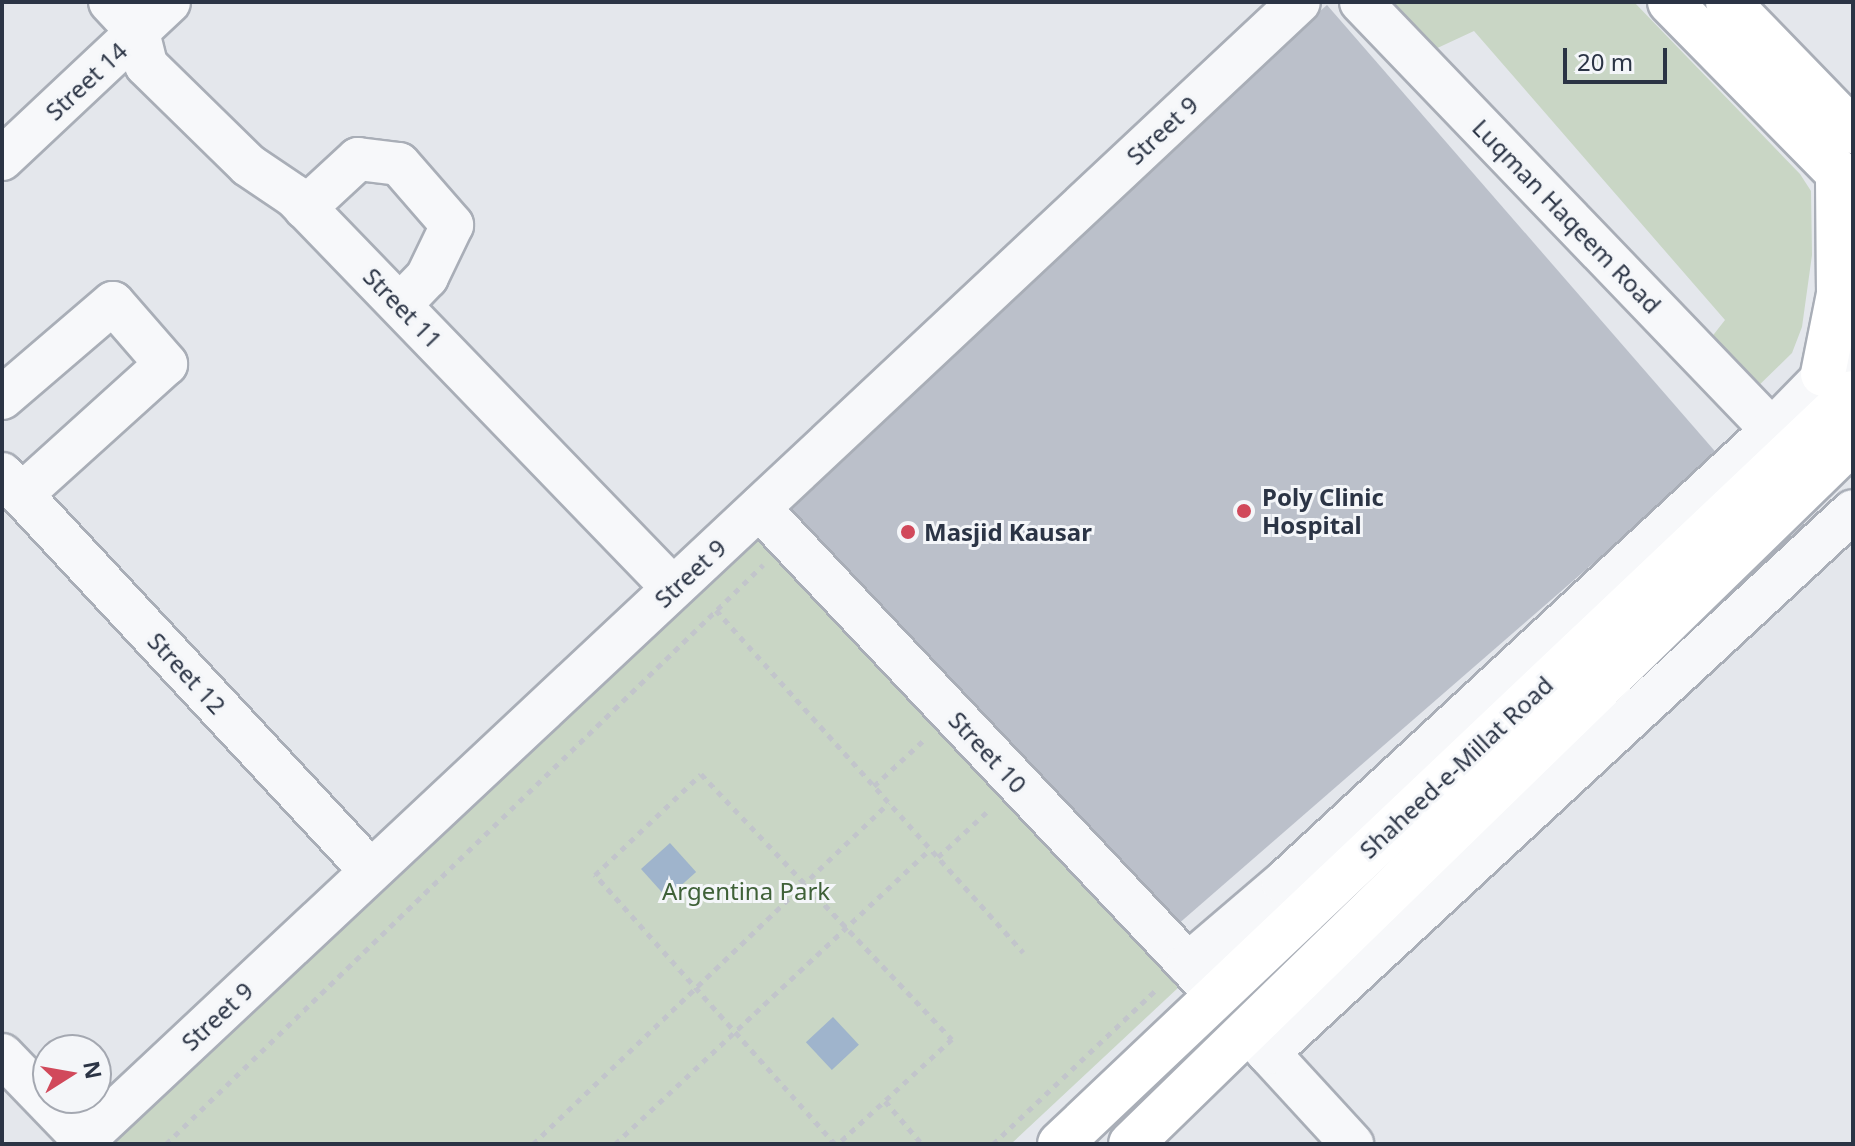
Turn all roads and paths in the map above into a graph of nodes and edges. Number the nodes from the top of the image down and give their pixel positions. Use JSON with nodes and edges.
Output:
{"nodes":[{"id":1,"x":110,"y":2,"type":"edge"},
{"id":2,"x":169,"y":2,"type":"edge"},
{"id":3,"x":1299,"y":2,"type":"edge"},
{"id":4,"x":1361,"y":2,"type":"edge"},
{"id":5,"x":1670,"y":2,"type":"edge"},
{"id":6,"x":1728,"y":2,"type":"edge"},
{"id":7,"x":138,"y":32,"type":"junction"},
{"id":8,"x":1853,"y":131,"type":"edge"},
{"id":9,"x":2,"y":159,"type":"edge"},
{"id":10,"x":1846,"y":180,"type":"edge"},
{"id":11,"x":299,"y":202,"type":"junction"},
{"id":12,"x":401,"y":304,"type":"junction"},
{"id":13,"x":1843,"y":371,"type":"edge"},
{"id":14,"x":2,"y":398,"type":"edge"},
{"id":15,"x":1772,"y":430,"type":"junction"},
{"id":16,"x":1853,"y":441,"type":"edge"},
{"id":17,"x":12,"y":484,"type":"edge"},
{"id":18,"x":759,"y":508,"type":"junction"},
{"id":19,"x":1846,"y":526,"type":"edge"},
{"id":20,"x":770,"y":559,"type":"dead end"},
{"id":21,"x":679,"y":583,"type":"junction"},
{"id":22,"x":716,"y":611,"type":"junction"},
{"id":23,"x":953,"y":715,"type":"junction"},
{"id":24,"x":1018,"y":783,"type":"junction"},
{"id":25,"x":874,"y":786,"type":"junction"},
{"id":26,"x":889,"y":803,"type":"junction"},
{"id":27,"x":930,"y":849,"type":"junction"},
{"id":28,"x":938,"y":857,"type":"junction"},
{"id":29,"x":371,"y":871,"type":"junction"},
{"id":30,"x":805,"y":884,"type":"junction"},
{"id":31,"x":847,"y":927,"type":"junction"},
{"id":32,"x":1023,"y":952,"type":"dead end"},
{"id":33,"x":1174,"y":975,"type":"junction"},
{"id":34,"x":696,"y":988,"type":"junction"},
{"id":35,"x":1218,"y":996,"type":"junction"},
{"id":36,"x":735,"y":1031,"type":"junction"},
{"id":37,"x":1258,"y":1042,"type":"junction"},
{"id":38,"x":2,"y":1055,"type":"edge"},
{"id":39,"x":885,"y":1101,"type":"junction"},
{"id":40,"x":82,"y":1142,"type":"edge"},
{"id":41,"x":166,"y":1144,"type":"edge"},
{"id":42,"x":533,"y":1144,"type":"edge"},
{"id":43,"x":615,"y":1144,"type":"edge"},
{"id":44,"x":837,"y":1144,"type":"edge"},
{"id":45,"x":922,"y":1144,"type":"edge"},
{"id":46,"x":993,"y":1144,"type":"edge"},
{"id":47,"x":1060,"y":1144,"type":"edge"},
{"id":48,"x":1131,"y":1144,"type":"edge"},
{"id":49,"x":1352,"y":1144,"type":"edge"}],
"edges":[{"from":1,"to":7,"type":"street"},
{"from":2,"to":7,"type":"street","name":"Street 14"},
{"from":3,"to":18,"type":"street","name":"Street 9"},
{"from":4,"to":15,"type":"street","name":"Luqman Haqeem Road"},
{"from":5,"to":10,"type":"main road"},
{"from":6,"to":8,"type":"main road"},
{"from":7,"to":9,"type":"street","name":"Street 14"},
{"from":7,"to":11,"type":"street","name":"Street 11"},
{"from":10,"to":13,"type":"main road"},
{"from":11,"to":12,"type":"street","name":"Street 11"},
{"from":11,"to":12,"type":"street"},
{"from":12,"to":21,"type":"street","name":"Street 11"},
{"from":13,"to":15,"type":"street","name":"Shaheed-e-Millat Road"},
{"from":13,"to":35,"type":"main road","name":"Shaheed-e-Millat Road"},
{"from":14,"to":17,"type":"street"},
{"from":15,"to":33,"type":"street","name":"Shaheed-e-Millat Road"},
{"from":16,"to":37,"type":"main road","name":"Shaheed-e-Millat Road"},
{"from":17,"to":29,"type":"street","name":"Street 12"},
{"from":18,"to":21,"type":"street","name":"Street 9"},
{"from":18,"to":23,"type":"street","name":"Street 10"},
{"from":19,"to":37,"type":"street","name":"Shaheed-e-Millat Road"},
{"from":20,"to":22,"type":"path"},
{"from":21,"to":22,"type":"path"},
{"from":21,"to":29,"type":"street","name":"Street 9"},
{"from":22,"to":25,"type":"path"},
{"from":22,"to":41,"type":"path"},
{"from":23,"to":24,"type":"street","name":"Street 10"},
{"from":23,"to":25,"type":"path"},
{"from":24,"to":28,"type":"path"},
{"from":24,"to":33,"type":"street","name":"Street 10"},
{"from":25,"to":26,"type":"path"},
{"from":26,"to":27,"type":"path"},
{"from":26,"to":30,"type":"path"},
{"from":27,"to":28,"type":"path"},
{"from":27,"to":31,"type":"path"},
{"from":28,"to":32,"type":"path"},
{"from":29,"to":40,"type":"street","name":"Street 9"},
{"from":30,"to":31,"type":"path"},
{"from":30,"to":34,"type":"path"},
{"from":30,"to":34,"type":"path"},
{"from":31,"to":36,"type":"path"},
{"from":31,"to":39,"type":"path"},
{"from":33,"to":35,"type":"street","name":"Street 10"},
{"from":33,"to":46,"type":"path"},
{"from":34,"to":36,"type":"path"},
{"from":34,"to":42,"type":"path"},
{"from":35,"to":47,"type":"main road","name":"Shaheed-e-Millat Road"},
{"from":36,"to":43,"type":"path"},
{"from":36,"to":44,"type":"path"},
{"from":37,"to":48,"type":"main road","name":"Shaheed-e-Millat Road"},
{"from":37,"to":49,"type":"street"},
{"from":38,"to":40,"type":"street"},
{"from":39,"to":44,"type":"path"},
{"from":39,"to":45,"type":"path"}]}
